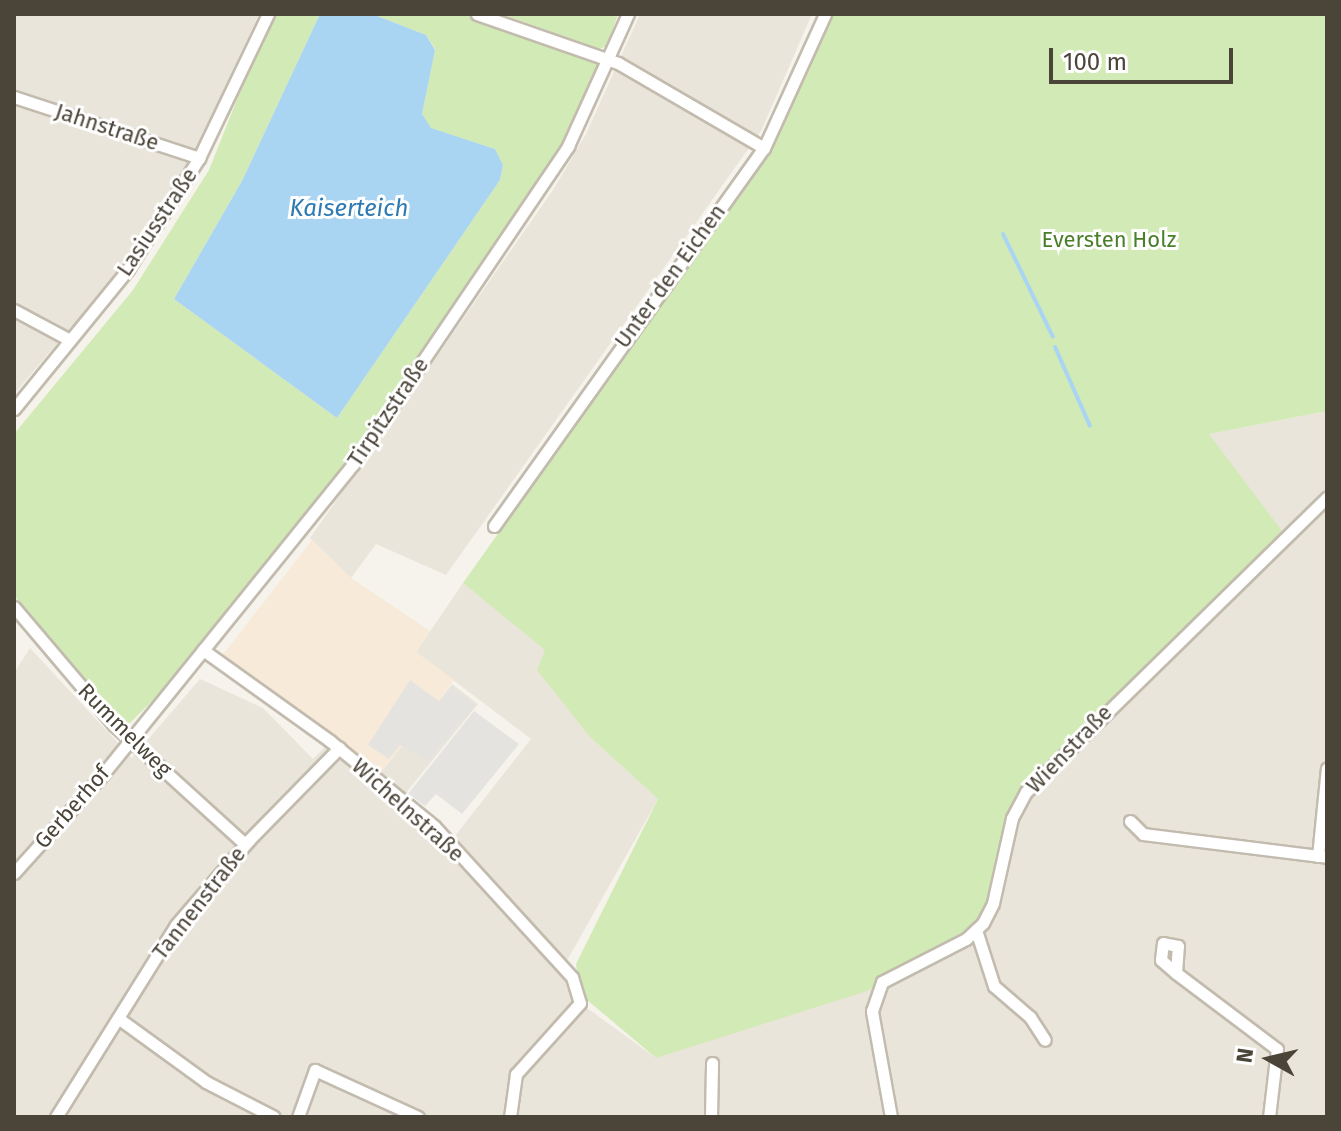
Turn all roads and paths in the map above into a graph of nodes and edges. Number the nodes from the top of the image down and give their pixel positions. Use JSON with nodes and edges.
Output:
{"nodes":[{"id":1,"x":268,"y":14,"type":"edge"},
{"id":2,"x":477,"y":14,"type":"edge"},
{"id":3,"x":628,"y":14,"type":"edge"},
{"id":4,"x":825,"y":14,"type":"edge"},
{"id":5,"x":610,"y":60,"type":"junction"},
{"id":6,"x":14,"y":97,"type":"edge"},
{"id":7,"x":764,"y":148,"type":"junction"},
{"id":8,"x":199,"y":158,"type":"junction"},
{"id":9,"x":14,"y":310,"type":"edge"},
{"id":10,"x":68,"y":339,"type":"junction"},
{"id":11,"x":14,"y":409,"type":"edge"},
{"id":12,"x":1327,"y":497,"type":"edge"},
{"id":13,"x":494,"y":526,"type":"dead end"},
{"id":14,"x":14,"y":607,"type":"edge"},
{"id":15,"x":203,"y":650,"type":"junction"},
{"id":16,"x":129,"y":740,"type":"junction"},
{"id":17,"x":339,"y":748,"type":"junction"},
{"id":18,"x":1327,"y":768,"type":"edge"},
{"id":19,"x":1130,"y":821,"type":"dead end"},
{"id":20,"x":245,"y":844,"type":"junction"},
{"id":21,"x":1322,"y":856,"type":"edge"},
{"id":22,"x":14,"y":873,"type":"edge"},
{"id":23,"x":976,"y":930,"type":"junction"},
{"id":24,"x":1176,"y":973,"type":"dead end"},
{"id":25,"x":118,"y":1018,"type":"junction"},
{"id":26,"x":1045,"y":1040,"type":"dead end"},
{"id":27,"x":712,"y":1063,"type":"dead end"},
{"id":28,"x":56,"y":1117,"type":"edge"},
{"id":29,"x":274,"y":1117,"type":"edge"},
{"id":30,"x":298,"y":1117,"type":"edge"},
{"id":31,"x":418,"y":1117,"type":"edge"},
{"id":32,"x":510,"y":1117,"type":"edge"},
{"id":33,"x":711,"y":1117,"type":"edge"},
{"id":34,"x":891,"y":1117,"type":"edge"},
{"id":35,"x":1269,"y":1117,"type":"edge"}],
"edges":[{"from":1,"to":8,"type":"street","name":"Lasiusstraße"},
{"from":2,"to":5,"type":"street"},
{"from":3,"to":5,"type":"street","name":"Tirpitzstraße"},
{"from":4,"to":7,"type":"street","name":"Unter den Eichen"},
{"from":5,"to":7,"type":"street"},
{"from":5,"to":15,"type":"street","name":"Tirpitzstraße"},
{"from":6,"to":8,"type":"street","name":"Jahnstraße"},
{"from":7,"to":13,"type":"street","name":"Unter den Eichen"},
{"from":8,"to":10,"type":"street","name":"Lasiusstraße"},
{"from":9,"to":10,"type":"street"},
{"from":10,"to":11,"type":"street","name":"Lasiusstraße"},
{"from":12,"to":23,"type":"street","name":"Wienstraße"},
{"from":14,"to":16,"type":"street","name":"Rummelweg"},
{"from":15,"to":16,"type":"street","name":"Tirpitzstraße"},
{"from":15,"to":17,"type":"street","name":"Wichelnstraße"},
{"from":16,"to":20,"type":"street","name":"Rummelweg"},
{"from":16,"to":22,"type":"street","name":"Gerberhof"},
{"from":17,"to":20,"type":"street","name":"Tannenstraße"},
{"from":17,"to":32,"type":"street","name":"Wichelnstraße"},
{"from":18,"to":21,"type":"street"},
{"from":19,"to":21,"type":"street"},
{"from":20,"to":25,"type":"street","name":"Tannenstraße"},
{"from":23,"to":26,"type":"street"},
{"from":23,"to":34,"type":"street"},
{"from":24,"to":35,"type":"street"},
{"from":25,"to":28,"type":"street","name":"Tannenstraße"},
{"from":25,"to":29,"type":"street"},
{"from":27,"to":33,"type":"street"},
{"from":30,"to":31,"type":"street"}]}
